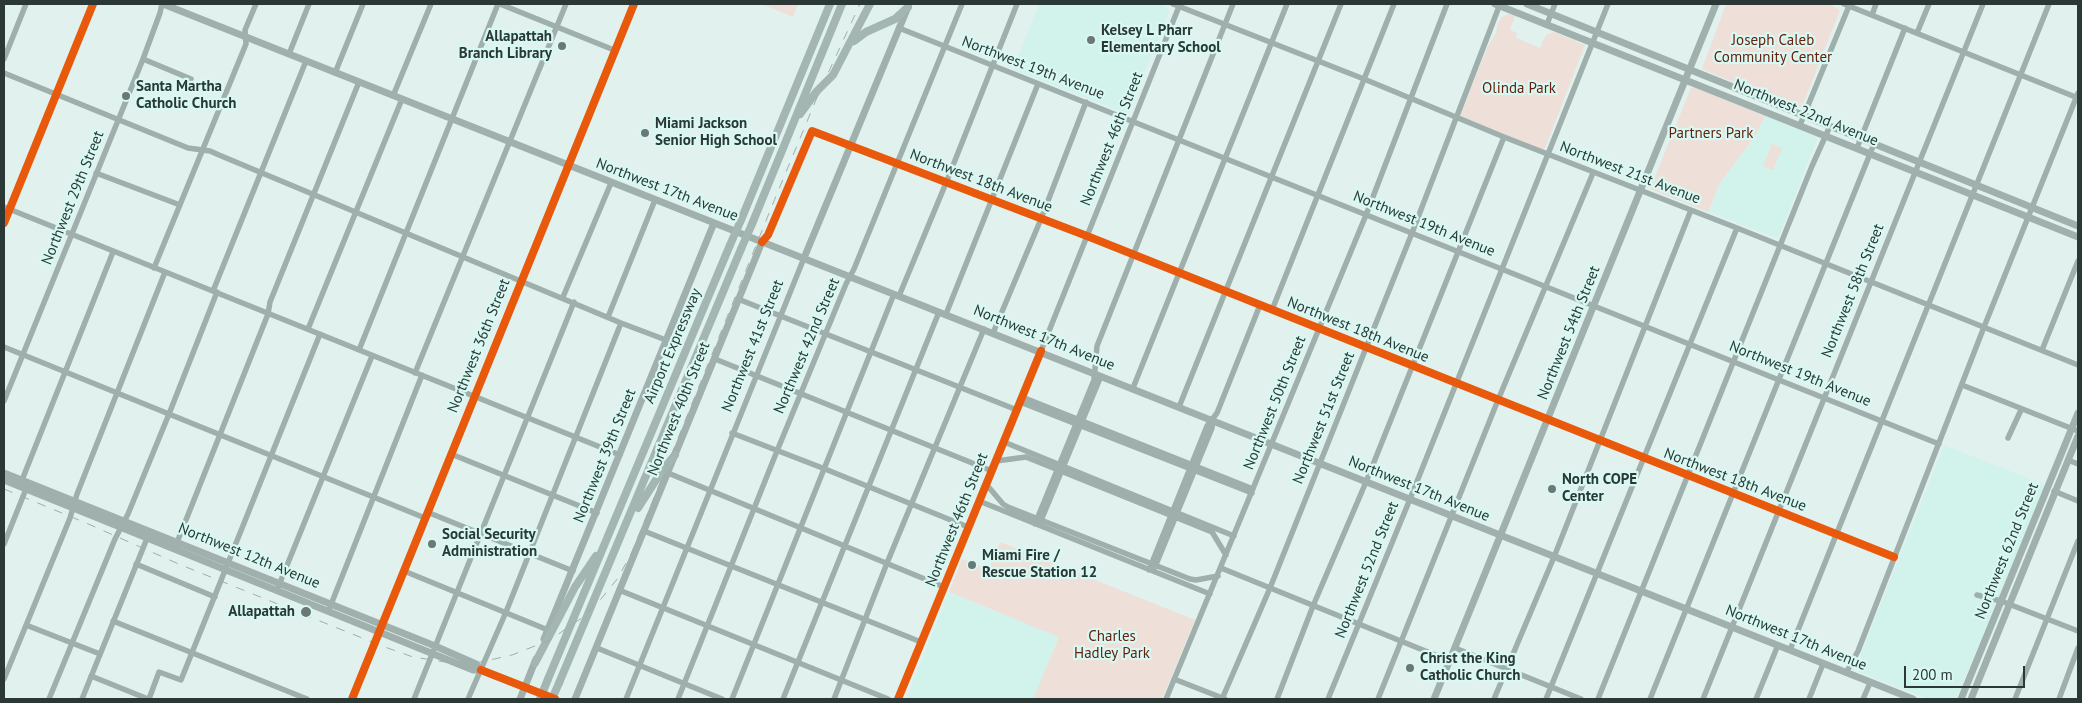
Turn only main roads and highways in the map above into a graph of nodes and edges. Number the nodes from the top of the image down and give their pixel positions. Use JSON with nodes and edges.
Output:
{"nodes":[{"id":1,"x":163,"y":4,"type":"edge"},
{"id":2,"x":634,"y":4,"type":"edge"},
{"id":3,"x":830,"y":4,"type":"edge"},
{"id":4,"x":842,"y":4,"type":"edge"},
{"id":5,"x":870,"y":4,"type":"edge"},
{"id":6,"x":1498,"y":4,"type":"edge"},
{"id":7,"x":1527,"y":4,"type":"edge"},
{"id":8,"x":1716,"y":4,"type":"edge"},
{"id":9,"x":909,"y":5,"type":"edge"},
{"id":10,"x":846,"y":50,"type":"junction"},
{"id":11,"x":1690,"y":70,"type":"junction"},
{"id":12,"x":1686,"y":79,"type":"junction"},
{"id":13,"x":792,"y":126,"type":"junction"},
{"id":14,"x":567,"y":166,"type":"junction"},
{"id":15,"x":714,"y":223,"type":"junction"},
{"id":16,"x":2078,"y":226,"type":"edge"},
{"id":17,"x":2078,"y":237,"type":"edge"},
{"id":18,"x":762,"y":242,"type":"junction"},
{"id":19,"x":804,"y":258,"type":"junction"},
{"id":20,"x":2078,"y":413,"type":"edge"},
{"id":21,"x":2075,"y":430,"type":"edge"},
{"id":22,"x":2078,"y":436,"type":"edge"},
{"id":23,"x":675,"y":455,"type":"junction"},
{"id":24,"x":4,"y":472,"type":"edge"},
{"id":25,"x":4,"y":479,"type":"edge"},
{"id":26,"x":22,"y":480,"type":"junction"},
{"id":27,"x":26,"y":489,"type":"junction"},
{"id":28,"x":54,"y":493,"type":"junction"},
{"id":29,"x":74,"y":504,"type":"junction"},
{"id":30,"x":622,"y":536,"type":"junction"},
{"id":31,"x":1501,"y":536,"type":"junction"},
{"id":32,"x":176,"y":546,"type":"junction"},
{"id":33,"x":602,"y":548,"type":"junction"},
{"id":34,"x":279,"y":587,"type":"junction"},
{"id":35,"x":380,"y":629,"type":"junction"},
{"id":36,"x":535,"y":663,"type":"junction"},
{"id":37,"x":525,"y":687,"type":"junction"},
{"id":38,"x":352,"y":699,"type":"edge"},
{"id":39,"x":520,"y":699,"type":"edge"},
{"id":40,"x":540,"y":699,"type":"edge"},
{"id":41,"x":554,"y":699,"type":"edge"},
{"id":42,"x":575,"y":699,"type":"edge"},
{"id":43,"x":1434,"y":699,"type":"edge"},
{"id":44,"x":1913,"y":699,"type":"edge"},
{"id":45,"x":1962,"y":699,"type":"edge"},
{"id":46,"x":1971,"y":699,"type":"edge"}],
"edges":[{"from":1,"to":14,"type":"main road","name":"Northwest 17th Avenue"},
{"from":2,"to":14,"type":"main road","name":"Northwest 36th Street"},
{"from":3,"to":33,"type":"highway","name":"Airport Expressway","bridge":true},
{"from":4,"to":13,"type":"highway","name":"Airport Expressway"},
{"from":5,"to":10,"type":"highway"},
{"from":6,"to":12,"type":"main road","name":"Northwest 22nd Avenue"},
{"from":7,"to":11,"type":"main road","name":"Northwest 22nd Avenue"},
{"from":8,"to":11,"type":"main road","name":"Northwest 54th Street"},
{"from":9,"to":10,"type":"highway"},
{"from":9,"to":19,"type":"main road","name":"Northwest 41st Street"},
{"from":10,"to":13,"type":"highway"},
{"from":11,"to":12,"type":"main road","name":"Northwest 54th Street"},
{"from":11,"to":16,"type":"main road","name":"Northwest 22nd Avenue"},
{"from":12,"to":17,"type":"main road","name":"Northwest 22nd Avenue"},
{"from":12,"to":31,"type":"main road","name":"Northwest 54th Street"},
{"from":13,"to":30,"type":"highway","name":"Airport Expressway","bridge":true},
{"from":14,"to":15,"type":"main road","name":"Northwest 17th Avenue"},
{"from":14,"to":35,"type":"main road","name":"Northwest 36th Street"},
{"from":15,"to":18,"type":"main road","name":"Northwest 17th Avenue"},
{"from":15,"to":36,"type":"main road","name":"Northwest 39th Street"},
{"from":18,"to":19,"type":"main road","name":"Northwest 17th Avenue"},
{"from":18,"to":23,"type":"main road","name":"Northwest 40th Street"},
{"from":19,"to":31,"type":"main road","name":"Northwest 17th Avenue"},
{"from":20,"to":21,"type":"main road","name":"Northwest 62nd Street"},
{"from":21,"to":45,"type":"main road","name":"Northwest 62nd Street"},
{"from":22,"to":46,"type":"main road","name":"Northwest 62nd Street"},
{"from":23,"to":30,"type":"highway"},
{"from":23,"to":42,"type":"main road","name":"Northwest 40th Street"},
{"from":24,"to":26,"type":"main road","name":"Northwest 12th Avenue"},
{"from":25,"to":26,"type":"main road"},
{"from":25,"to":27,"type":"main road","name":"Northwest 12th Avenue"},
{"from":26,"to":28,"type":"main road","name":"Northwest 12th Avenue"},
{"from":27,"to":28,"type":"main road"},
{"from":27,"to":29,"type":"main road","name":"Northwest 12th Avenue"},
{"from":28,"to":29,"type":"main road","name":"Northwest 12th Avenue"},
{"from":29,"to":32,"type":"main road","name":"Northwest 12th Avenue"},
{"from":30,"to":41,"type":"highway","name":"Airport Expressway","bridge":true},
{"from":31,"to":43,"type":"main road","name":"Northwest 54th Street"},
{"from":31,"to":44,"type":"main road","name":"Northwest 17th Avenue"},
{"from":32,"to":34,"type":"main road","name":"Northwest 12th Avenue"},
{"from":32,"to":34,"type":"main road","name":"Northwest 12th Avenue"},
{"from":33,"to":36,"type":"highway"},
{"from":33,"to":40,"type":"highway","name":"Airport Expressway","bridge":true},
{"from":34,"to":35,"type":"main road","name":"Northwest 12th Avenue"},
{"from":35,"to":37,"type":"main road","name":"Northwest 12th Avenue"},
{"from":35,"to":38,"type":"main road","name":"Northwest 36th Street"},
{"from":36,"to":37,"type":"main road","name":"Northwest 39th Street"},
{"from":37,"to":39,"type":"main road","name":"Northwest 39th Street"},
{"from":37,"to":41,"type":"main road","name":"Northwest 12th Avenue"}]}
